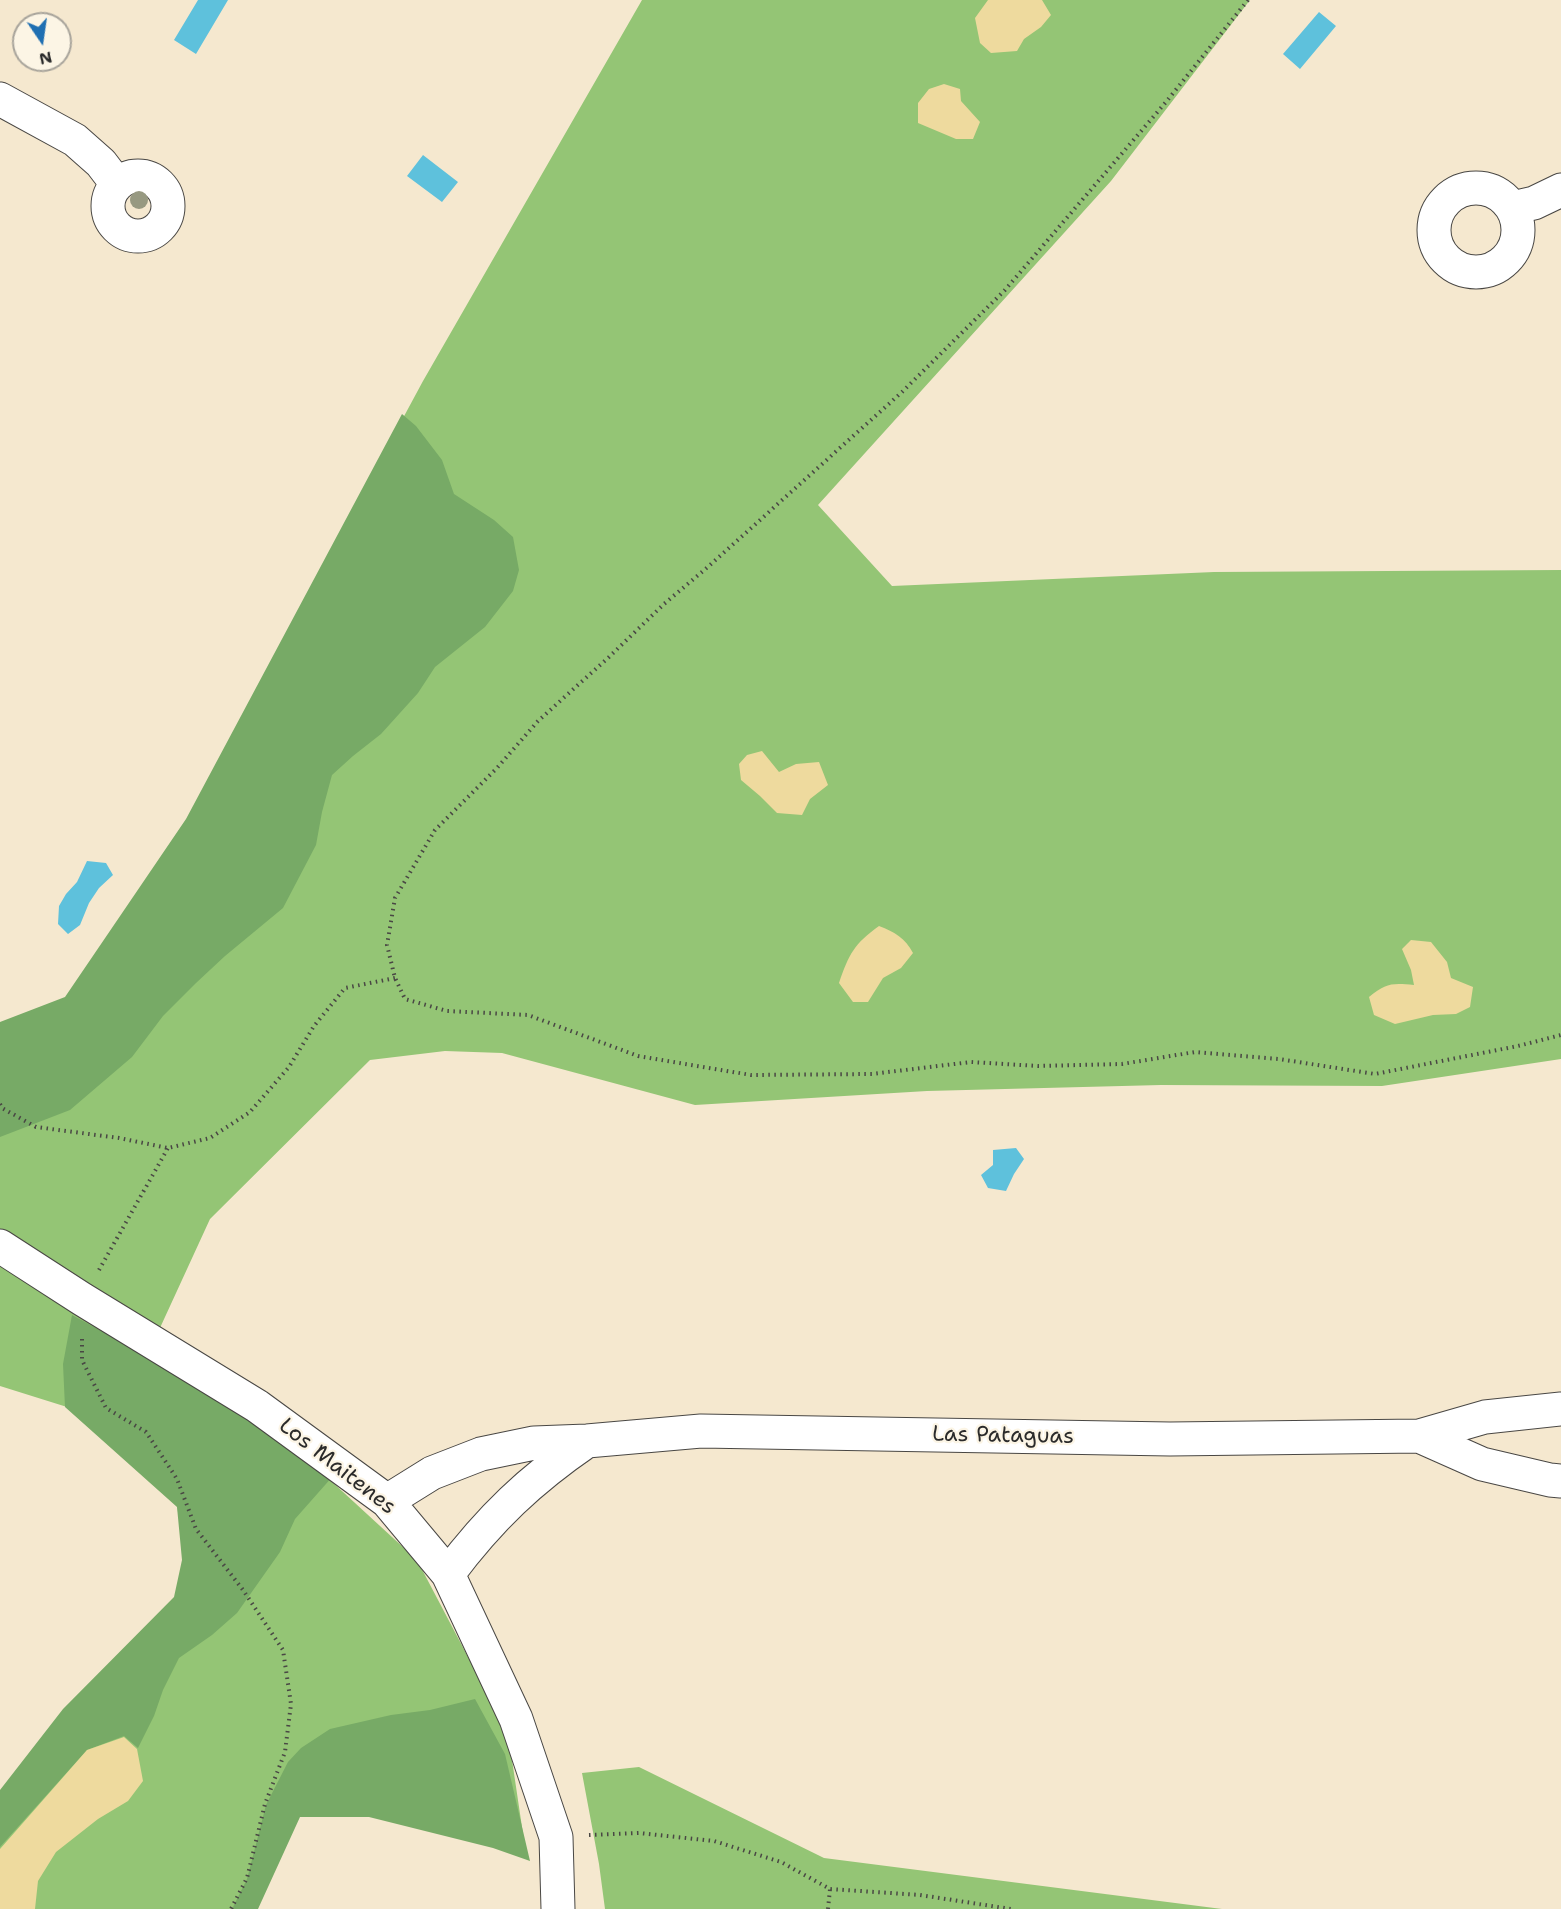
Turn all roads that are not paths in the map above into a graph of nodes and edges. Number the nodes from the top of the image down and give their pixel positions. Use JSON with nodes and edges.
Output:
{"nodes":[{"id":1,"x":0,"y":99,"type":"edge"},
{"id":2,"x":117,"y":184,"type":"dead end"},
{"id":3,"x":1561,"y":190,"type":"edge"},
{"id":4,"x":1512,"y":208,"type":"dead end"},
{"id":5,"x":0,"y":1245,"type":"edge"},
{"id":6,"x":1561,"y":1409,"type":"edge"},
{"id":7,"x":1419,"y":1436,"type":"junction"},
{"id":8,"x":587,"y":1441,"type":"junction"},
{"id":9,"x":1561,"y":1480,"type":"edge"},
{"id":10,"x":387,"y":1501,"type":"junction"},
{"id":11,"x":448,"y":1574,"type":"junction"},
{"id":12,"x":558,"y":1909,"type":"edge"}],
"edges":[{"from":1,"to":2,"type":"street"},
{"from":3,"to":4,"type":"street"},
{"from":5,"to":10,"type":"street","name":"Los Maitenes"},
{"from":6,"to":7,"type":"street","name":"Las Pataguas"},
{"from":7,"to":8,"type":"street","name":"Las Pataguas"},
{"from":7,"to":9,"type":"street","name":"Las Pataguas"},
{"from":8,"to":10,"type":"street","name":"Las Pataguas"},
{"from":8,"to":11,"type":"street"},
{"from":10,"to":11,"type":"street","name":"Los Maitenes"},
{"from":11,"to":12,"type":"street","name":"Los Maitenes"}]}
